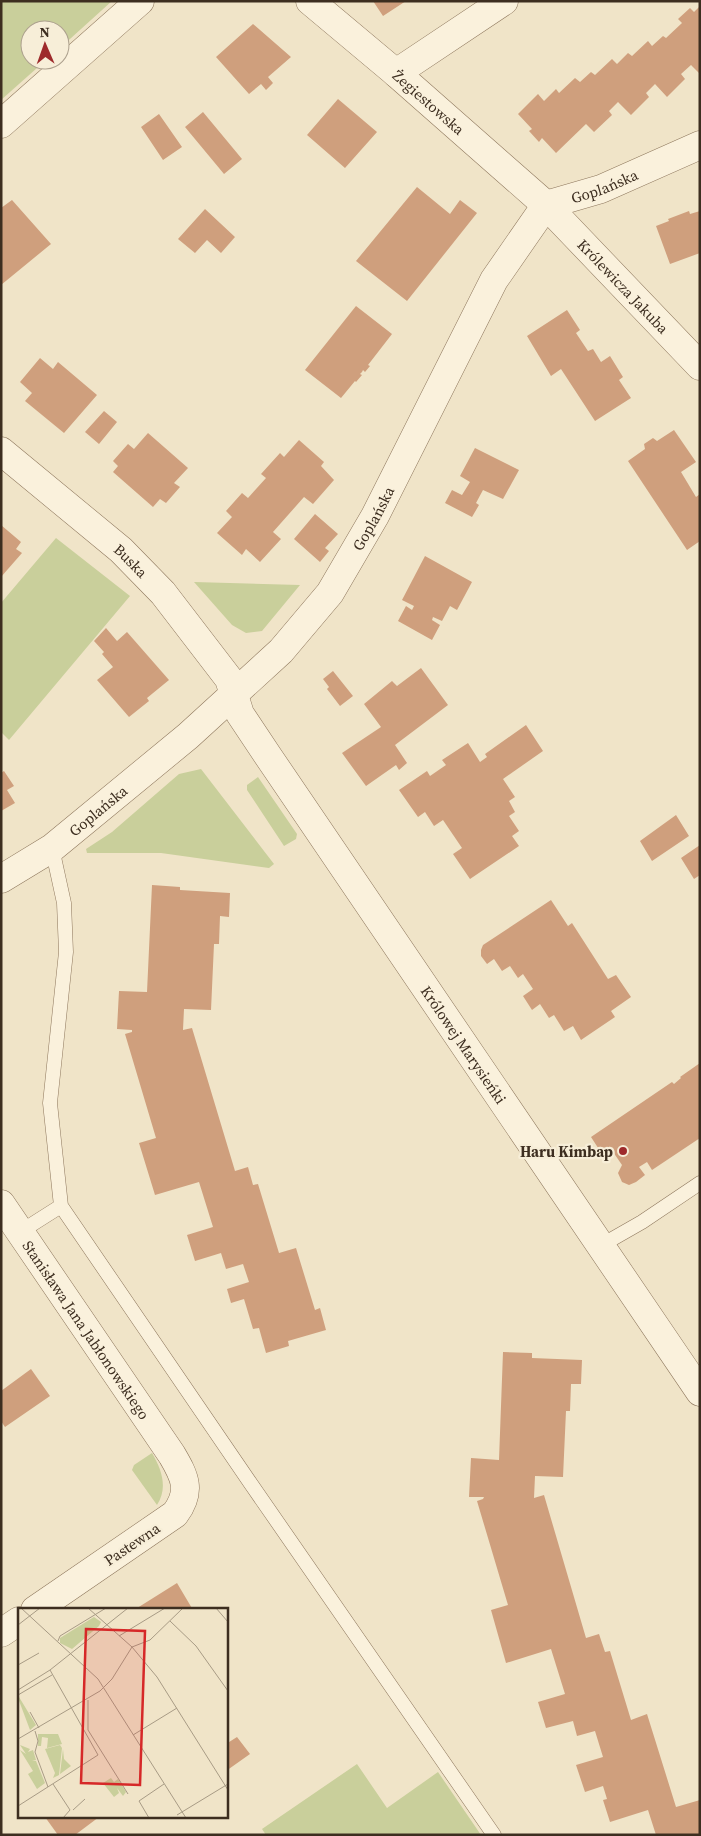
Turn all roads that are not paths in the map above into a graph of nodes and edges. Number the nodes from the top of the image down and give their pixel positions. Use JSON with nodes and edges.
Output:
{"nodes":[{"id":1,"x":140,"y":1,"type":"edge"},
{"id":2,"x":310,"y":1,"type":"edge"},
{"id":3,"x":504,"y":1,"type":"edge"},
{"id":4,"x":396,"y":73,"type":"junction"},
{"id":5,"x":1,"y":124,"type":"edge"},
{"id":6,"x":700,"y":145,"type":"edge"},
{"id":7,"x":546,"y":205,"type":"junction"},
{"id":8,"x":700,"y":366,"type":"edge"},
{"id":9,"x":1,"y":451,"type":"edge"},
{"id":10,"x":234,"y":695,"type":"junction"},
{"id":11,"x":52,"y":848,"type":"junction"},
{"id":12,"x":1,"y":879,"type":"edge"},
{"id":13,"x":700,"y":1183,"type":"edge"},
{"id":14,"x":1,"y":1204,"type":"edge"},
{"id":15,"x":61,"y":1206,"type":"junction"},
{"id":16,"x":20,"y":1232,"type":"junction"},
{"id":17,"x":600,"y":1246,"type":"junction"},
{"id":18,"x":700,"y":1392,"type":"edge"},
{"id":19,"x":172,"y":1455,"type":"joint"},
{"id":20,"x":38,"y":1608,"type":"edge"},
{"id":21,"x":18,"y":1622,"type":"edge"},
{"id":22,"x":1,"y":1633,"type":"edge"},
{"id":23,"x":494,"y":1835,"type":"edge"}],
"edges":[{"from":1,"to":5,"type":"street"},
{"from":2,"to":4,"type":"street","name":"Żegiestowska"},
{"from":3,"to":4,"type":"street"},
{"from":4,"to":7,"type":"street","name":"Żegiestowska"},
{"from":6,"to":7,"type":"street","name":"Goplańska"},
{"from":7,"to":8,"type":"street","name":"Królewicza Jakuba"},
{"from":7,"to":10,"type":"street","name":"Goplańska"},
{"from":9,"to":10,"type":"street","name":"Buska"},
{"from":10,"to":11,"type":"street","name":"Goplańska"},
{"from":10,"to":17,"type":"street","name":"Królowej Marysieńki"},
{"from":11,"to":12,"type":"street","name":"Goplańska"},
{"from":11,"to":15,"type":"lane"},
{"from":13,"to":17,"type":"lane"},
{"from":14,"to":16,"type":"street","name":"Stanisława Jana Jabłonowskiego"},
{"from":15,"to":16,"type":"lane"},
{"from":15,"to":23,"type":"lane"},
{"from":16,"to":19,"type":"street","name":"Stanisława Jana Jabłonowskiego"},
{"from":17,"to":18,"type":"street","name":"Królowej Marysieńki"},
{"from":19,"to":20,"type":"street","name":"Pastewna"},
{"from":21,"to":22,"type":"street"}]}
